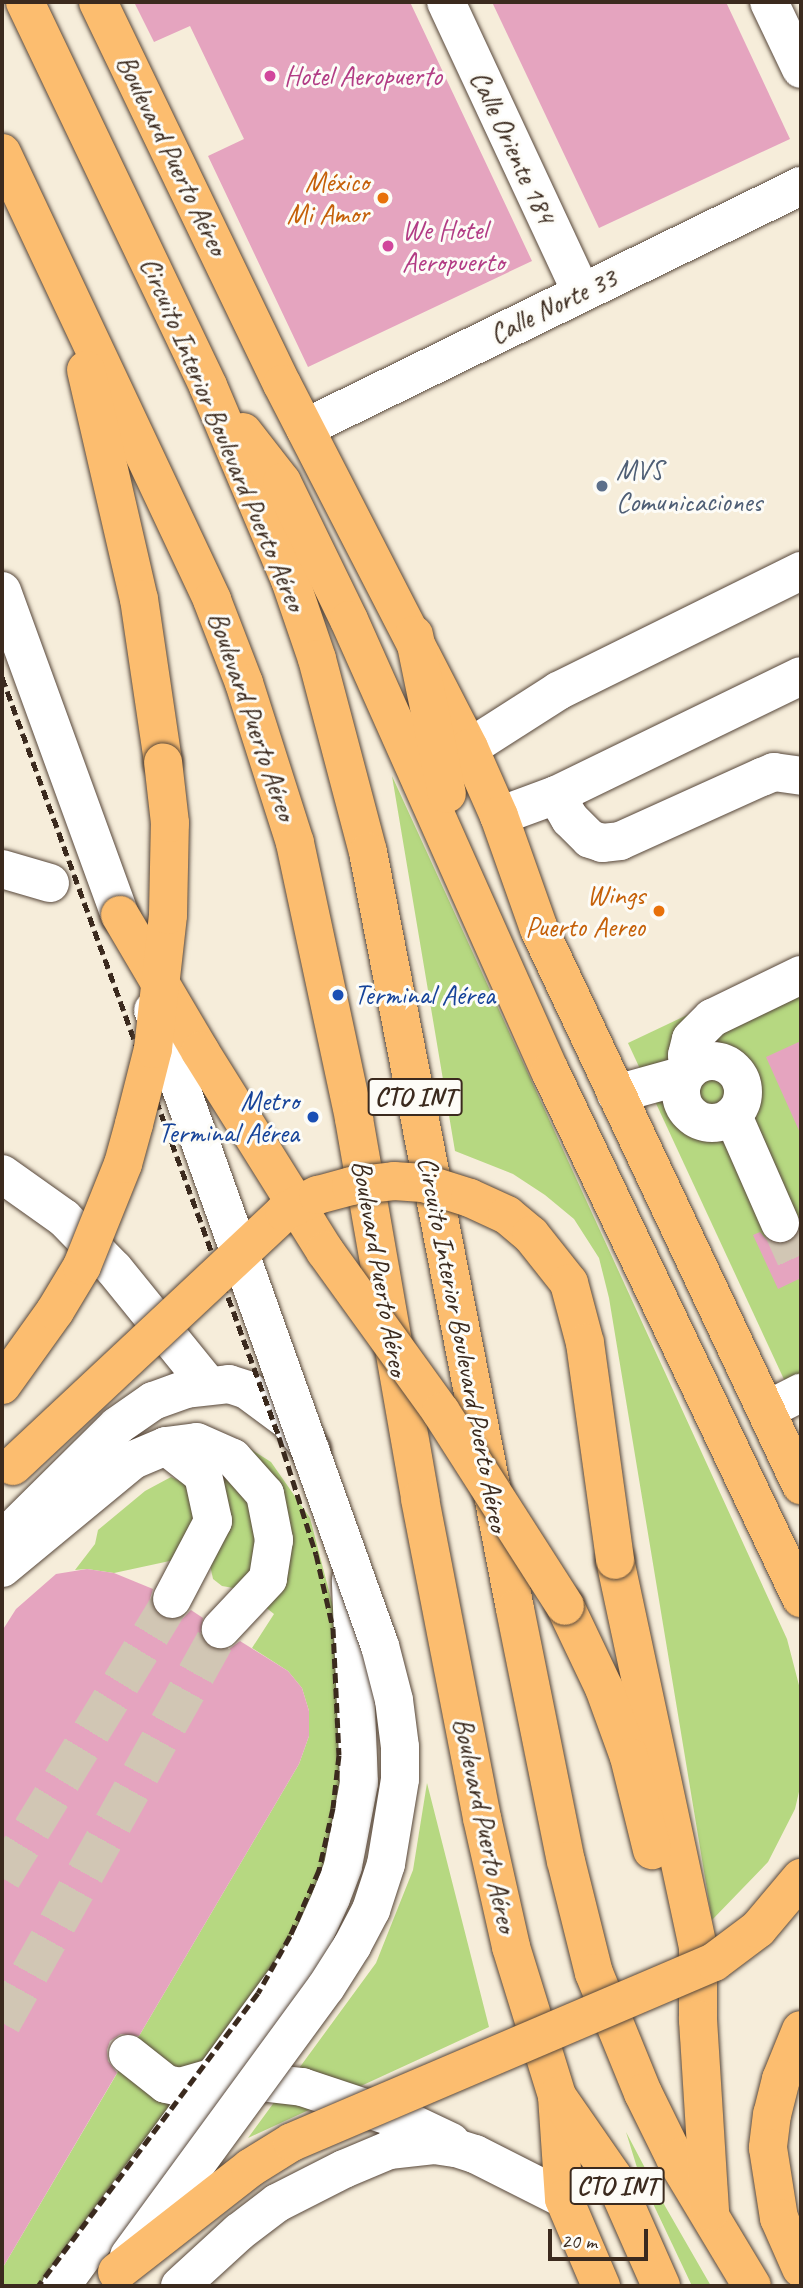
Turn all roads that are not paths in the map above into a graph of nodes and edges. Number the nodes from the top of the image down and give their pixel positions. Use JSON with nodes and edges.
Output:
{"nodes":[{"id":1,"x":25,"y":2,"type":"edge"},
{"id":2,"x":98,"y":2,"type":"edge"},
{"id":3,"x":446,"y":2,"type":"edge"},
{"id":4,"x":769,"y":2,"type":"edge"},
{"id":5,"x":801,"y":69,"type":"edge"},
{"id":6,"x":2,"y":153,"type":"edge"},
{"id":7,"x":801,"y":186,"type":"edge"},
{"id":8,"x":62,"y":280,"type":"junction"},
{"id":9,"x":581,"y":292,"type":"junction"},
{"id":10,"x":208,"y":386,"type":"junction"},
{"id":11,"x":305,"y":428,"type":"junction"},
{"id":12,"x":801,"y":571,"type":"edge"},
{"id":13,"x":2,"y":591,"type":"edge"},
{"id":14,"x":414,"y":635,"type":"junction"},
{"id":15,"x":801,"y":676,"type":"edge"},
{"id":16,"x":469,"y":748,"type":"junction"},
{"id":17,"x":801,"y":776,"type":"edge"},
{"id":18,"x":556,"y":795,"type":"junction"},
{"id":19,"x":499,"y":816,"type":"junction"},
{"id":20,"x":2,"y":869,"type":"edge"},
{"id":21,"x":50,"y":883,"type":"dead end"},
{"id":22,"x":471,"y":891,"type":"junction"},
{"id":23,"x":120,"y":915,"type":"junction"},
{"id":24,"x":801,"y":975,"type":"edge"},
{"id":25,"x":762,"y":993,"type":"junction"},
{"id":26,"x":732,"y":1067,"type":"junction"},
{"id":27,"x":687,"y":1073,"type":"junction"},
{"id":28,"x":616,"y":1094,"type":"junction"},
{"id":29,"x":733,"y":1116,"type":"junction"},
{"id":30,"x":2,"y":1174,"type":"edge"},
{"id":31,"x":780,"y":1223,"type":"tunnel mouth"},
{"id":32,"x":2,"y":1385,"type":"edge"},
{"id":33,"x":208,"y":1385,"type":"junction"},
{"id":34,"x":801,"y":1393,"type":"edge"},
{"id":35,"x":767,"y":1410,"type":"junction"},
{"id":36,"x":166,"y":1446,"type":"junction"},
{"id":37,"x":7,"y":1471,"type":"edge"},
{"id":38,"x":801,"y":1485,"type":"edge"},
{"id":39,"x":2,"y":1541,"type":"edge"},
{"id":40,"x":2,"y":1568,"type":"edge"},
{"id":41,"x":801,"y":1598,"type":"edge"},
{"id":42,"x":172,"y":1599,"type":"tunnel mouth"},
{"id":43,"x":221,"y":1629,"type":"tunnel mouth"},
{"id":44,"x":801,"y":1878,"type":"edge"},
{"id":45,"x":698,"y":2020,"type":"junction"},
{"id":46,"x":801,"y":2030,"type":"edge"},
{"id":47,"x":128,"y":2054,"type":"dead end"},
{"id":48,"x":216,"y":2077,"type":"junction"},
{"id":49,"x":556,"y":2096,"type":"junction"},
{"id":50,"x":475,"y":2154,"type":"junction"},
{"id":51,"x":564,"y":2199,"type":"junction"},
{"id":52,"x":711,"y":2221,"type":"junction"},
{"id":53,"x":801,"y":2268,"type":"edge"},
{"id":54,"x":112,"y":2279,"type":"edge"},
{"id":55,"x":61,"y":2286,"type":"edge"},
{"id":56,"x":180,"y":2286,"type":"edge"},
{"id":57,"x":601,"y":2286,"type":"edge"},
{"id":58,"x":661,"y":2286,"type":"edge"},
{"id":59,"x":752,"y":2286,"type":"edge"}],
"edges":[{"from":1,"to":10,"type":"main road","name":"Circuito Interior Boulevard Puerto Aéreo","number":"CTO INT"},
{"from":2,"to":11,"type":"main road","name":"Boulevard Puerto Aéreo"},
{"from":3,"to":9,"type":"street","name":"Calle Oriente 184"},
{"from":4,"to":5,"type":"street"},
{"from":6,"to":8,"type":"main road","name":"Boulevard Puerto Aéreo","number":"CTO INT"},
{"from":7,"to":9,"type":"street","name":"Calle Norte 33"},
{"from":8,"to":32,"type":"main road","bridge":true},
{"from":8,"to":49,"type":"main road","name":"Boulevard Puerto Aéreo","number":"CTO INT"},
{"from":9,"to":11,"type":"street","name":"Calle Norte 33"},
{"from":10,"to":22,"type":"main road"},
{"from":10,"to":52,"type":"main road","name":"Circuito Interior Boulevard Puerto Aéreo","number":"CTO INT"},
{"from":11,"to":14,"type":"main road","name":"Boulevard Puerto Aéreo"},
{"from":12,"to":16,"type":"street"},
{"from":13,"to":23,"type":"street"},
{"from":14,"to":16,"type":"main road","name":"Boulevard Puerto Aéreo"},
{"from":14,"to":22,"type":"main road"},
{"from":15,"to":18,"type":"street"},
{"from":16,"to":19,"type":"main road","name":"Boulevard Puerto Aéreo"},
{"from":17,"to":18,"type":"street"},
{"from":18,"to":19,"type":"street"},
{"from":19,"to":28,"type":"main road","name":"Boulevard Puerto Aéreo"},
{"from":20,"to":21,"type":"street"},
{"from":22,"to":41,"type":"main road"},
{"from":23,"to":45,"type":"main road","bridge":true},
{"from":23,"to":54,"type":"street","bridge":true},
{"from":24,"to":25,"type":"street"},
{"from":25,"to":26,"type":"street"},
{"from":25,"to":27,"type":"street"},
{"from":26,"to":27,"type":"street"},
{"from":26,"to":29,"type":"street"},
{"from":27,"to":28,"type":"street"},
{"from":27,"to":29,"type":"street"},
{"from":28,"to":35,"type":"main road","name":"Boulevard Puerto Aéreo"},
{"from":29,"to":31,"type":"street"},
{"from":30,"to":33,"type":"street"},
{"from":33,"to":39,"type":"street"},
{"from":33,"to":48,"type":"street"},
{"from":34,"to":35,"type":"street"},
{"from":35,"to":38,"type":"main road","name":"Boulevard Puerto Aéreo"},
{"from":36,"to":40,"type":"street"},
{"from":36,"to":42,"type":"street"},
{"from":36,"to":43,"type":"street"},
{"from":37,"to":45,"type":"main road","bridge":true},
{"from":44,"to":54,"type":"main road","bridge":true},
{"from":45,"to":52,"type":"main road"},
{"from":46,"to":53,"type":"main road"},
{"from":47,"to":48,"type":"street"},
{"from":48,"to":50,"type":"street"},
{"from":48,"to":55,"type":"street"},
{"from":49,"to":51,"type":"main road","number":"CTO INT"},
{"from":49,"to":58,"type":"main road","number":"CTO INT"},
{"from":50,"to":51,"type":"street"},
{"from":50,"to":56,"type":"street"},
{"from":51,"to":57,"type":"main road","number":"CTO INT"},
{"from":52,"to":59,"type":"main road","number":"CTO INT"}]}
